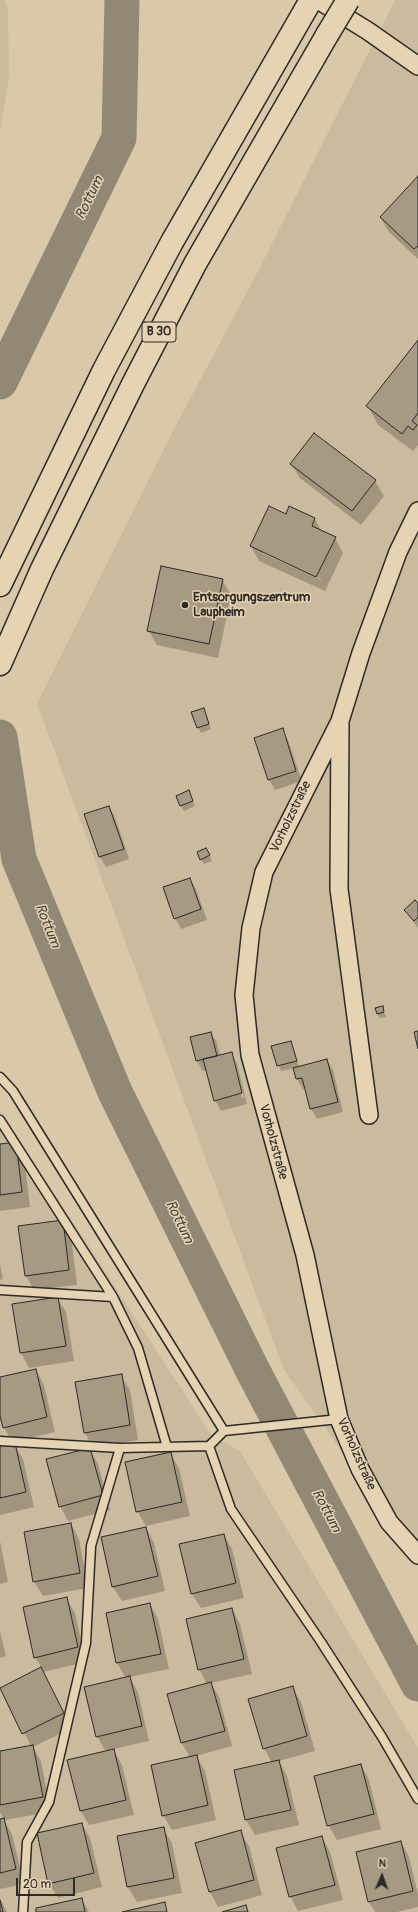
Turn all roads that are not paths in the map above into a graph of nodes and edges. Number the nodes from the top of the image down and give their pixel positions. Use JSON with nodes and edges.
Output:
{"nodes":[{"id":1,"x":311,"y":0,"type":"edge"},
{"id":2,"x":318,"y":0,"type":"edge"},
{"id":3,"x":348,"y":0,"type":"edge"},
{"id":4,"x":418,"y":66,"type":"edge"},
{"id":5,"x":418,"y":511,"type":"edge"},
{"id":6,"x":0,"y":585,"type":"edge"},
{"id":7,"x":0,"y":664,"type":"edge"},
{"id":8,"x":340,"y":721,"type":"junction"},
{"id":9,"x":0,"y":1077,"type":"edge"},
{"id":10,"x":369,"y":1115,"type":"dead end"},
{"id":11,"x":0,"y":1120,"type":"edge"},
{"id":12,"x":0,"y":1136,"type":"edge"},
{"id":13,"x":10,"y":1136,"type":"junction"},
{"id":14,"x":0,"y":1290,"type":"edge"},
{"id":15,"x":113,"y":1297,"type":"junction"},
{"id":16,"x":338,"y":1419,"type":"junction"},
{"id":17,"x":224,"y":1431,"type":"junction"},
{"id":18,"x":0,"y":1441,"type":"edge"},
{"id":19,"x":209,"y":1446,"type":"junction"},
{"id":20,"x":168,"y":1447,"type":"junction"},
{"id":21,"x":120,"y":1448,"type":"junction"},
{"id":22,"x":418,"y":1555,"type":"edge"},
{"id":23,"x":418,"y":1798,"type":"edge"},
{"id":24,"x":23,"y":1912,"type":"edge"}],
"edges":[{"from":1,"to":6,"type":"highway","number":"B 30"},
{"from":2,"to":4,"type":"street"},
{"from":3,"to":7,"type":"highway","number":"B 30","bridge":true},
{"from":5,"to":8,"type":"street","name":"Vorholzstraße"},
{"from":8,"to":10,"type":"street","name":"Vorholzstraße"},
{"from":8,"to":16,"type":"street","name":"Vorholzstraße"},
{"from":9,"to":17,"type":"lane"},
{"from":11,"to":13,"type":"lane"},
{"from":12,"to":13,"type":"lane"},
{"from":13,"to":15,"type":"lane"},
{"from":14,"to":15,"type":"lane"},
{"from":15,"to":20,"type":"lane"},
{"from":16,"to":17,"type":"lane"},
{"from":16,"to":22,"type":"street","name":"Vorholzstraße"},
{"from":17,"to":19,"type":"lane"},
{"from":18,"to":21,"type":"lane"},
{"from":19,"to":20,"type":"lane"},
{"from":19,"to":23,"type":"lane"},
{"from":20,"to":21,"type":"lane"},
{"from":21,"to":24,"type":"lane"}]}
